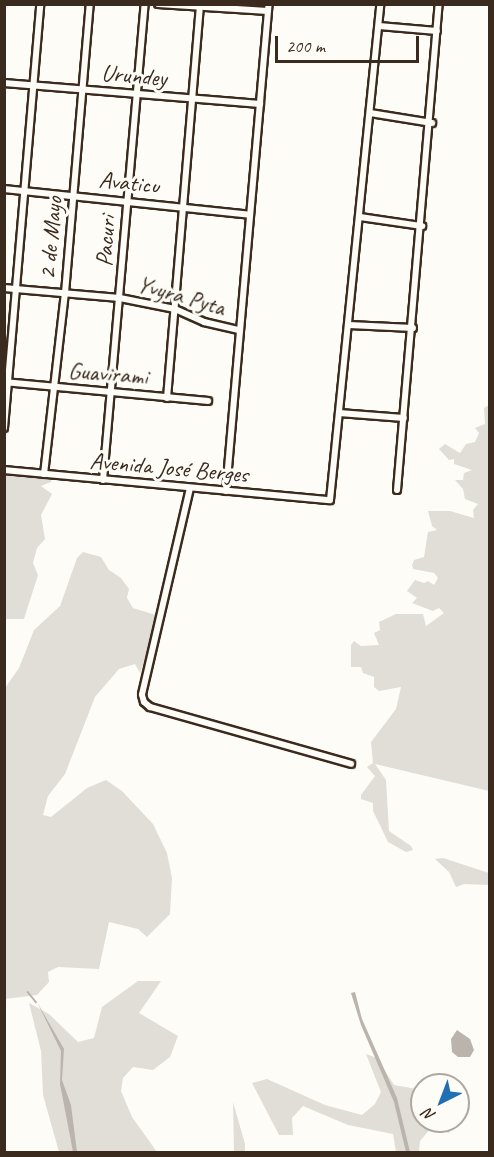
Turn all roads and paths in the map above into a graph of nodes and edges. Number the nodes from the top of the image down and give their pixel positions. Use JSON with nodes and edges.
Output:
{"nodes":[{"id":1,"x":40,"y":4,"type":"edge"},
{"id":2,"x":90,"y":4,"type":"edge"},
{"id":3,"x":145,"y":4,"type":"edge"},
{"id":4,"x":158,"y":4,"type":"edge"},
{"id":5,"x":380,"y":4,"type":"edge"},
{"id":6,"x":439,"y":4,"type":"edge"},
{"id":7,"x":199,"y":6,"type":"edge"},
{"id":8,"x":268,"y":8,"type":"edge"},
{"id":9,"x":379,"y":26,"type":"junction"},
{"id":10,"x":437,"y":31,"type":"junction"},
{"id":11,"x":4,"y":83,"type":"edge"},
{"id":12,"x":34,"y":85,"type":"junction"},
{"id":13,"x":82,"y":89,"type":"junction"},
{"id":14,"x":136,"y":95,"type":"junction"},
{"id":15,"x":192,"y":100,"type":"junction"},
{"id":16,"x":260,"y":104,"type":"junction"},
{"id":17,"x":370,"y":113,"type":"junction"},
{"id":18,"x":432,"y":123,"type":"junction"},
{"id":19,"x":4,"y":189,"type":"edge"},
{"id":20,"x":24,"y":191,"type":"junction"},
{"id":21,"x":73,"y":196,"type":"junction"},
{"id":22,"x":128,"y":201,"type":"junction"},
{"id":23,"x":183,"y":207,"type":"junction"},
{"id":24,"x":250,"y":215,"type":"junction"},
{"id":25,"x":360,"y":218,"type":"junction"},
{"id":26,"x":422,"y":226,"type":"junction"},
{"id":27,"x":4,"y":288,"type":"edge"},
{"id":28,"x":17,"y":289,"type":"junction"},
{"id":29,"x":65,"y":293,"type":"junction"},
{"id":30,"x":120,"y":298,"type":"junction"},
{"id":31,"x":175,"y":309,"type":"junction"},
{"id":32,"x":349,"y":325,"type":"junction"},
{"id":33,"x":412,"y":328,"type":"junction"},
{"id":34,"x":240,"y":330,"type":"junction"},
{"id":35,"x":7,"y":382,"type":"edge"},
{"id":36,"x":54,"y":387,"type":"junction"},
{"id":37,"x":111,"y":393,"type":"junction"},
{"id":38,"x":167,"y":398,"type":"junction"},
{"id":39,"x":208,"y":401,"type":"dead end"},
{"id":40,"x":339,"y":413,"type":"junction"},
{"id":41,"x":404,"y":418,"type":"junction"},
{"id":42,"x":4,"y":428,"type":"edge"},
{"id":43,"x":4,"y":470,"type":"edge"},
{"id":44,"x":44,"y":474,"type":"junction"},
{"id":45,"x":103,"y":480,"type":"junction"},
{"id":46,"x":190,"y":488,"type":"junction"},
{"id":47,"x":398,"y":490,"type":"dead end"},
{"id":48,"x":226,"y":491,"type":"junction"},
{"id":49,"x":351,"y":764,"type":"dead end"}],
"edges":[{"from":1,"to":12,"type":"street"},
{"from":2,"to":13,"type":"street","name":"2 de Mayo"},
{"from":3,"to":14,"type":"street","name":"Pacuri"},
{"from":4,"to":7,"type":"street"},
{"from":5,"to":9,"type":"street"},
{"from":6,"to":10,"type":"street"},
{"from":7,"to":8,"type":"street"},
{"from":7,"to":15,"type":"street"},
{"from":8,"to":16,"type":"street"},
{"from":9,"to":10,"type":"street"},
{"from":9,"to":17,"type":"street"},
{"from":10,"to":18,"type":"street"},
{"from":11,"to":12,"type":"street","name":"Urundey"},
{"from":12,"to":13,"type":"street","name":"Urundey"},
{"from":12,"to":20,"type":"street"},
{"from":13,"to":14,"type":"street","name":"Urundey"},
{"from":13,"to":21,"type":"street","name":"2 de Mayo"},
{"from":14,"to":15,"type":"street","name":"Urundey"},
{"from":14,"to":22,"type":"street","name":"Pacuri"},
{"from":15,"to":16,"type":"street","name":"Urundey"},
{"from":15,"to":23,"type":"street"},
{"from":16,"to":24,"type":"street"},
{"from":17,"to":18,"type":"street"},
{"from":17,"to":25,"type":"street"},
{"from":18,"to":26,"type":"street"},
{"from":19,"to":20,"type":"street","name":"Avaticu"},
{"from":20,"to":21,"type":"street","name":"Avaticu"},
{"from":20,"to":28,"type":"street"},
{"from":21,"to":22,"type":"street","name":"Avaticu"},
{"from":21,"to":29,"type":"street","name":"2 de Mayo"},
{"from":22,"to":23,"type":"street","name":"Avaticu"},
{"from":22,"to":30,"type":"street","name":"Pacuri"},
{"from":23,"to":24,"type":"street","name":"Avaticu"},
{"from":23,"to":31,"type":"street"},
{"from":24,"to":34,"type":"street"},
{"from":25,"to":26,"type":"street"},
{"from":25,"to":32,"type":"street"},
{"from":26,"to":33,"type":"street"},
{"from":27,"to":28,"type":"street","name":"Yvyra Pyta"},
{"from":28,"to":29,"type":"street","name":"Yvyra Pyta"},
{"from":28,"to":35,"type":"street"},
{"from":29,"to":30,"type":"street","name":"Yvyra Pyta"},
{"from":29,"to":36,"type":"street","name":"2 de Mayo"},
{"from":30,"to":31,"type":"street","name":"Yvyra Pyta"},
{"from":30,"to":37,"type":"street","name":"Pacuri"},
{"from":31,"to":34,"type":"street","name":"Yvyra Pyta"},
{"from":31,"to":38,"type":"street"},
{"from":32,"to":33,"type":"street"},
{"from":32,"to":40,"type":"street"},
{"from":33,"to":41,"type":"street"},
{"from":34,"to":48,"type":"street"},
{"from":35,"to":36,"type":"street","name":"Guavirami"},
{"from":35,"to":42,"type":"street"},
{"from":36,"to":37,"type":"street","name":"Guavirami"},
{"from":36,"to":44,"type":"street","name":"2 de Mayo"},
{"from":37,"to":38,"type":"street","name":"Guavirami"},
{"from":37,"to":45,"type":"street","name":"Pacuri"},
{"from":38,"to":39,"type":"street","name":"Guavirami"},
{"from":40,"to":41,"type":"street"},
{"from":40,"to":48,"type":"street","name":"Avenida José Berges"},
{"from":41,"to":47,"type":"street"},
{"from":43,"to":44,"type":"street","name":"Avenida José Berges"},
{"from":44,"to":45,"type":"street","name":"Avenida José Berges"},
{"from":45,"to":46,"type":"street","name":"Avenida José Berges"},
{"from":46,"to":48,"type":"street","name":"Avenida José Berges"},
{"from":46,"to":49,"type":"street"}]}
